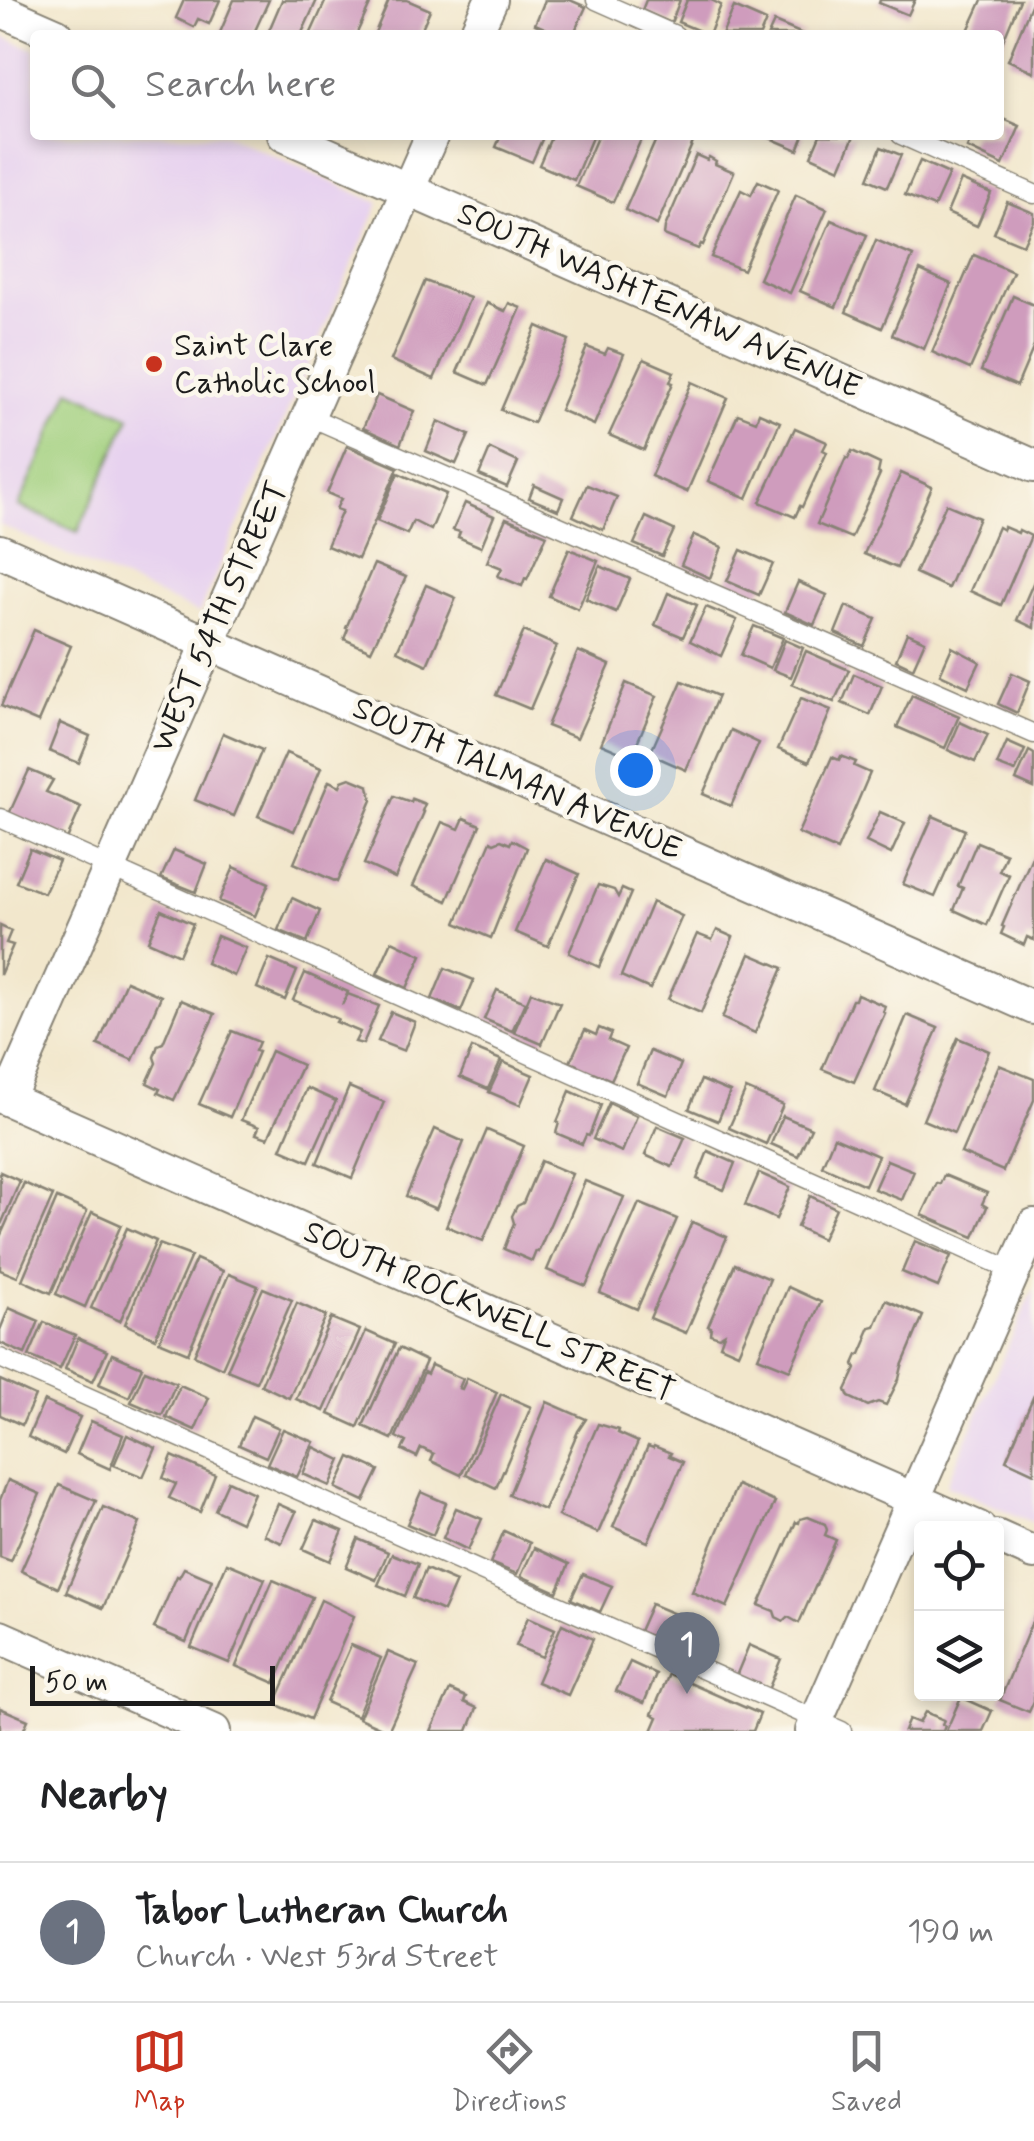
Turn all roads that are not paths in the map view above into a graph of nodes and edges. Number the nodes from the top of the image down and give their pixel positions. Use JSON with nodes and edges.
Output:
{"nodes":[{"id":1,"x":491,"y":0,"type":"edge"},
{"id":2,"x":596,"y":0,"type":"edge"},
{"id":3,"x":0,"y":10,"type":"edge"},
{"id":4,"x":46,"y":30,"type":"edge"},
{"id":5,"x":477,"y":30,"type":"edge"},
{"id":6,"x":664,"y":30,"type":"edge"},
{"id":7,"x":295,"y":140,"type":"edge"},
{"id":8,"x":430,"y":140,"type":"edge"},
{"id":9,"x":912,"y":140,"type":"edge"},
{"id":10,"x":408,"y":190,"type":"junction"},
{"id":11,"x":1034,"y":194,"type":"edge"},
{"id":12,"x":308,"y":416,"type":"junction"},
{"id":13,"x":1034,"y":466,"type":"edge"},
{"id":14,"x":0,"y":551,"type":"edge"},
{"id":15,"x":208,"y":643,"type":"junction"},
{"id":16,"x":1034,"y":734,"type":"edge"},
{"id":17,"x":0,"y":818,"type":"edge"},
{"id":18,"x":110,"y":866,"type":"junction"},
{"id":19,"x":1034,"y":1008,"type":"edge"},
{"id":20,"x":4,"y":1098,"type":"edge"},
{"id":21,"x":1034,"y":1225,"type":"edge"},
{"id":22,"x":1014,"y":1271,"type":"junction"},
{"id":23,"x":0,"y":1358,"type":"edge"},
{"id":24,"x":913,"y":1500,"type":"junction"},
{"id":25,"x":962,"y":1521,"type":"edge"},
{"id":26,"x":1004,"y":1540,"type":"edge"},
{"id":27,"x":1034,"y":1553,"type":"edge"},
{"id":28,"x":0,"y":1637,"type":"edge"},
{"id":29,"x":824,"y":1727,"type":"edge"},
{"id":30,"x":214,"y":1731,"type":"edge"}],
"edges":[{"from":1,"to":5,"type":"street"},
{"from":2,"to":6,"type":"lane"},
{"from":3,"to":4,"type":"street"},
{"from":7,"to":10,"type":"street","name":"SOUTH WASHTENAW AVENUE"},
{"from":8,"to":10,"type":"street","name":"WEST 54TH STREET"},
{"from":9,"to":11,"type":"lane"},
{"from":10,"to":12,"type":"street","name":"WEST 54TH STREET"},
{"from":10,"to":13,"type":"street","name":"SOUTH WASHTENAW AVENUE"},
{"from":12,"to":15,"type":"street","name":"WEST 54TH STREET"},
{"from":12,"to":16,"type":"lane"},
{"from":14,"to":15,"type":"street","name":"SOUTH TALMAN AVENUE"},
{"from":15,"to":18,"type":"street","name":"WEST 54TH STREET"},
{"from":15,"to":19,"type":"street","name":"SOUTH TALMAN AVENUE"},
{"from":17,"to":18,"type":"lane"},
{"from":18,"to":20,"type":"street","name":"WEST 54TH STREET"},
{"from":18,"to":22,"type":"lane"},
{"from":20,"to":24,"type":"street","name":"SOUTH ROCKWELL STREET"},
{"from":21,"to":22,"type":"street"},
{"from":22,"to":24,"type":"street"},
{"from":23,"to":29,"type":"lane"},
{"from":24,"to":25,"type":"street","name":"SOUTH ROCKWELL STREET"},
{"from":24,"to":29,"type":"street"},
{"from":26,"to":27,"type":"street"},
{"from":28,"to":30,"type":"street"}]}
